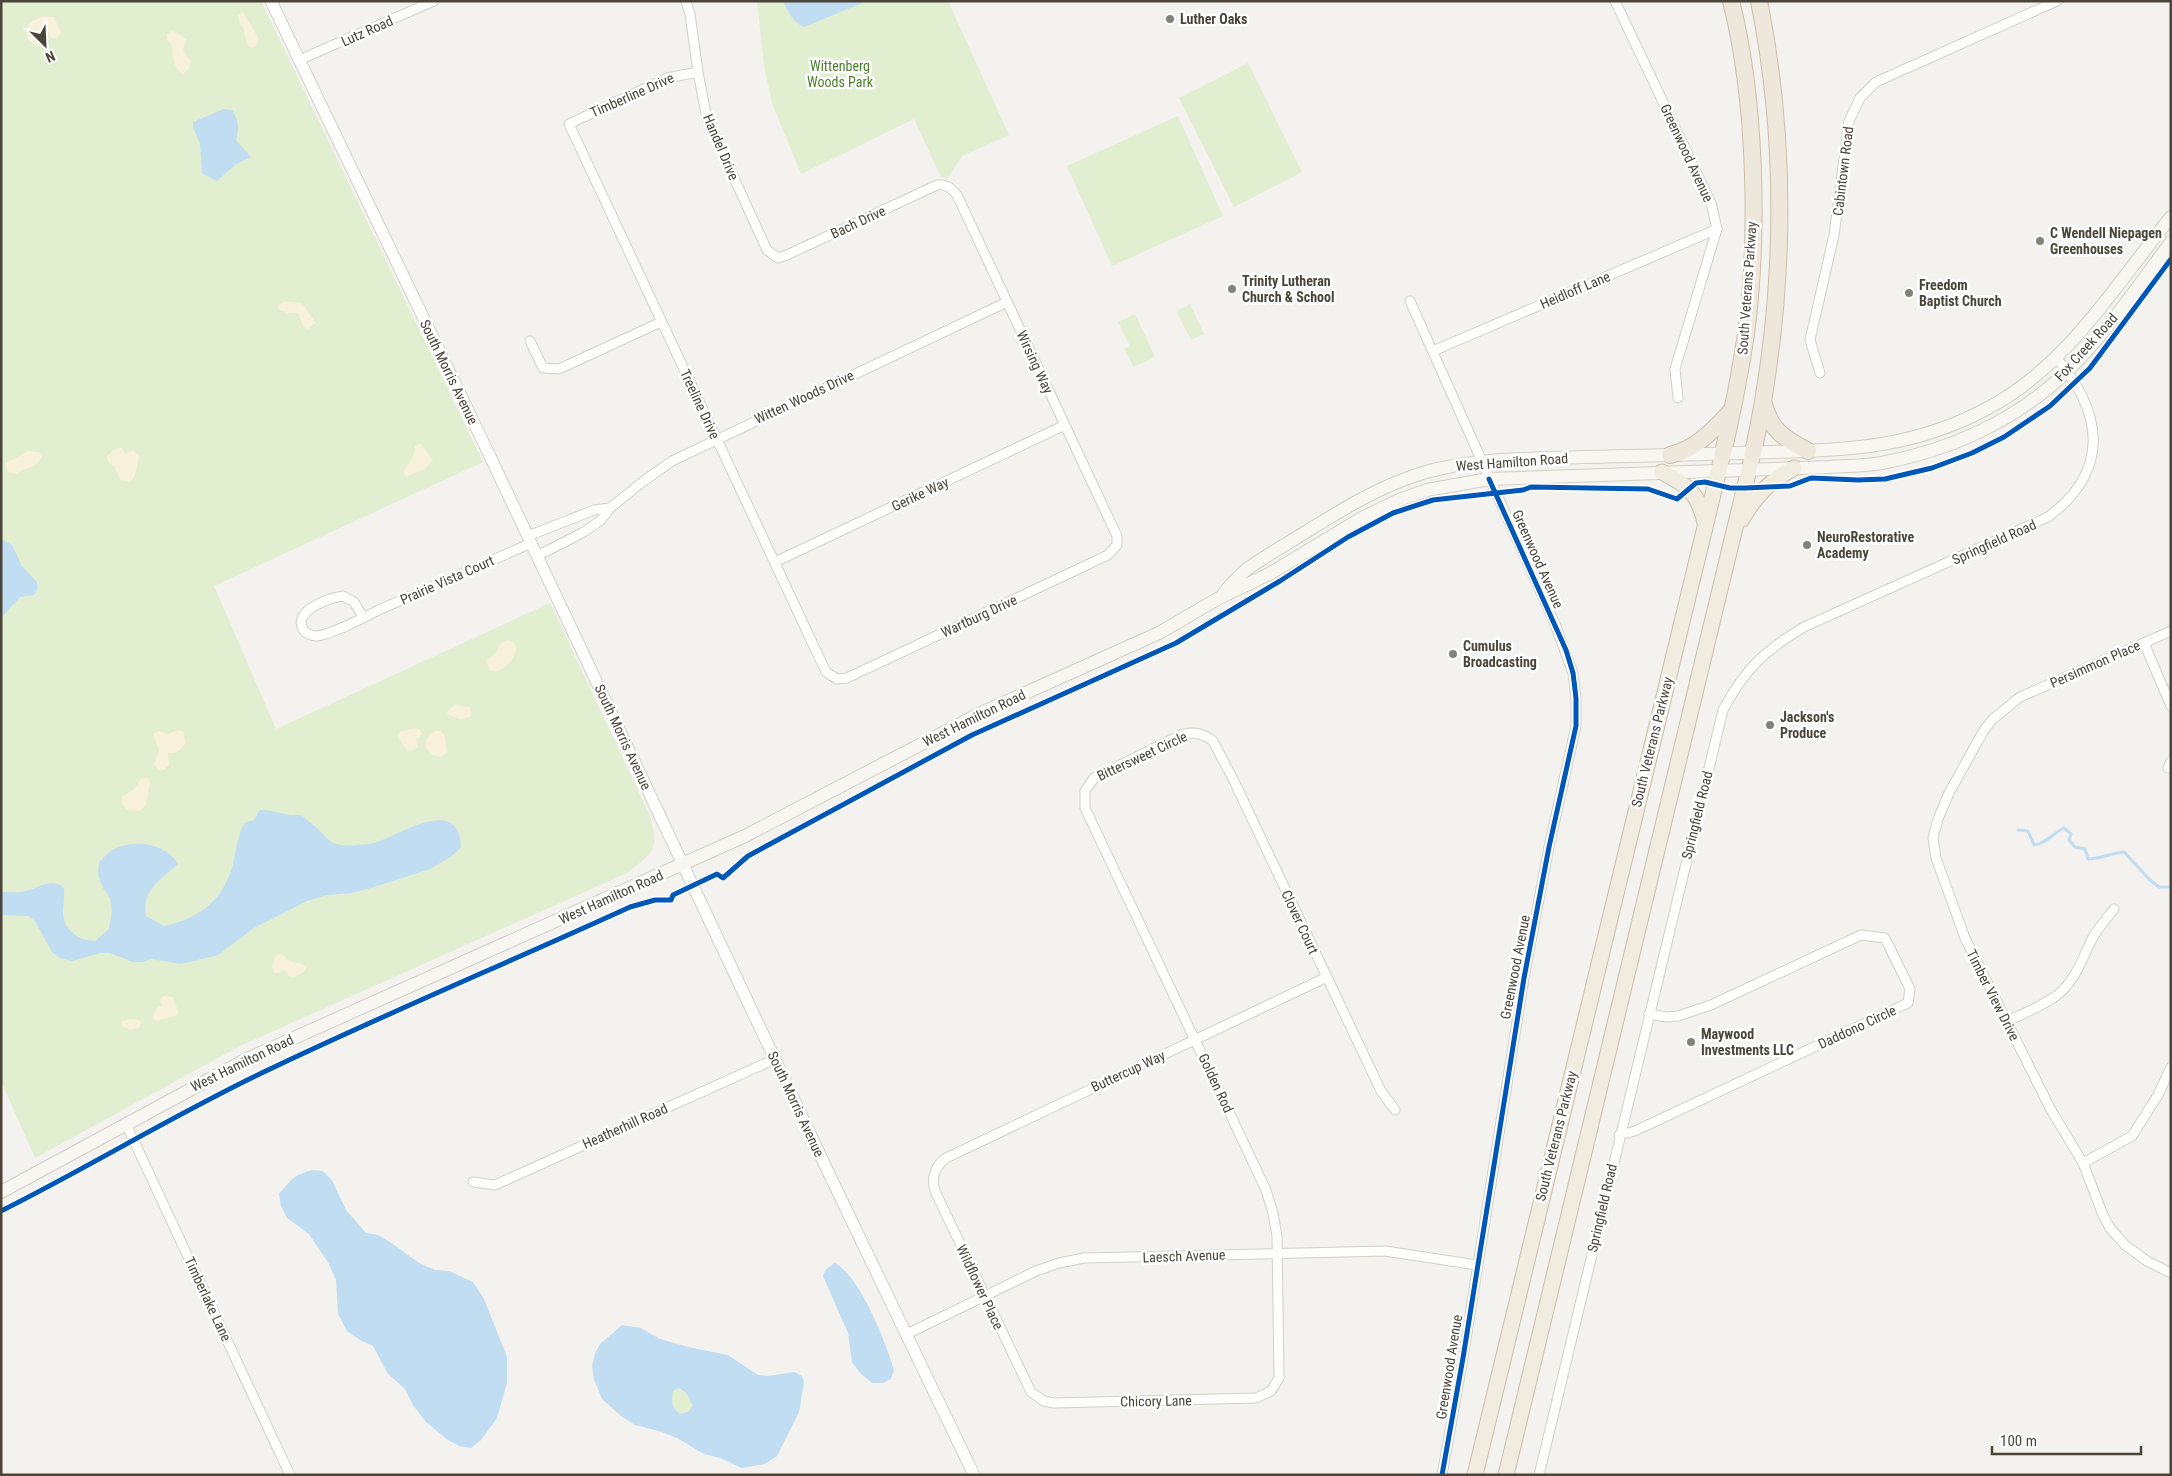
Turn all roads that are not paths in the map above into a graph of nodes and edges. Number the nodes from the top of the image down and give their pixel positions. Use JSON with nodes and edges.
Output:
{"nodes":[{"id":1,"x":270,"y":1,"type":"edge"},
{"id":2,"x":434,"y":1,"type":"edge"},
{"id":3,"x":686,"y":1,"type":"edge"},
{"id":4,"x":1615,"y":1,"type":"edge"},
{"id":5,"x":1731,"y":1,"type":"edge"},
{"id":6,"x":1759,"y":1,"type":"edge"},
{"id":7,"x":2057,"y":1,"type":"edge"},
{"id":8,"x":299,"y":60,"type":"junction"},
{"id":9,"x":698,"y":72,"type":"junction"},
{"id":10,"x":568,"y":124,"type":"joint"},
{"id":11,"x":944,"y":185,"type":"joint"},
{"id":12,"x":2171,"y":217,"type":"edge"},
{"id":13,"x":1717,"y":229,"type":"junction"},
{"id":14,"x":2171,"y":242,"type":"edge"},
{"id":15,"x":772,"y":256,"type":"joint"},
{"id":16,"x":1007,"y":302,"type":"junction"},
{"id":17,"x":1410,"y":302,"type":"dead end"},
{"id":18,"x":661,"y":322,"type":"junction"},
{"id":19,"x":530,"y":341,"type":"dead end"},
{"id":20,"x":1433,"y":351,"type":"junction"},
{"id":21,"x":2056,"y":358,"type":"junction"},
{"id":22,"x":2066,"y":372,"type":"junction"},
{"id":23,"x":1820,"y":373,"type":"dead end"},
{"id":24,"x":1678,"y":398,"type":"dead end"},
{"id":25,"x":1764,"y":401,"type":"junction"},
{"id":26,"x":1733,"y":409,"type":"junction"},
{"id":27,"x":1065,"y":425,"type":"junction"},
{"id":28,"x":716,"y":438,"type":"junction"},
{"id":29,"x":1808,"y":451,"type":"junction"},
{"id":30,"x":1723,"y":453,"type":"junction"},
{"id":31,"x":1753,"y":453,"type":"junction"},
{"id":32,"x":1670,"y":455,"type":"junction"},
{"id":33,"x":1482,"y":462,"type":"junction"},
{"id":34,"x":1794,"y":468,"type":"junction"},
{"id":35,"x":1750,"y":469,"type":"junction"},
{"id":36,"x":1719,"y":470,"type":"junction"},
{"id":37,"x":1662,"y":472,"type":"junction"},
{"id":38,"x":1489,"y":478,"type":"junction"},
{"id":39,"x":610,"y":508,"type":"junction"},
{"id":40,"x":1706,"y":528,"type":"junction"},
{"id":41,"x":1734,"y":534,"type":"junction"},
{"id":42,"x":529,"y":540,"type":"junction"},
{"id":43,"x":1117,"y":544,"type":"joint"},
{"id":44,"x":537,"y":556,"type":"junction"},
{"id":45,"x":775,"y":562,"type":"junction"},
{"id":46,"x":1219,"y":598,"type":"junction"},
{"id":47,"x":363,"y":617,"type":"junction"},
{"id":48,"x":2171,"y":632,"type":"edge"},
{"id":49,"x":2144,"y":643,"type":"junction"},
{"id":50,"x":837,"y":679,"type":"joint"},
{"id":51,"x":2020,"y":697,"type":"joint"},
{"id":52,"x":2171,"y":706,"type":"edge"},
{"id":53,"x":1204,"y":735,"type":"joint"},
{"id":54,"x":1085,"y":791,"type":"joint"},
{"id":55,"x":684,"y":865,"type":"junction"},
{"id":56,"x":2114,"y":909,"type":"dead end"},
{"id":57,"x":1327,"y":977,"type":"junction"},
{"id":58,"x":1648,"y":1014,"type":"junction"},
{"id":59,"x":2007,"y":1021,"type":"junction"},
{"id":60,"x":1195,"y":1039,"type":"junction"},
{"id":61,"x":775,"y":1059,"type":"junction"},
{"id":62,"x":2171,"y":1067,"type":"edge"},
{"id":63,"x":1395,"y":1110,"type":"dead end"},
{"id":64,"x":126,"y":1124,"type":"junction"},
{"id":65,"x":1619,"y":1135,"type":"junction"},
{"id":66,"x":2083,"y":1163,"type":"junction"},
{"id":67,"x":934,"y":1172,"type":"joint"},
{"id":68,"x":473,"y":1182,"type":"dead end"},
{"id":69,"x":1,"y":1192,"type":"edge"},
{"id":70,"x":1277,"y":1254,"type":"junction"},
{"id":71,"x":1477,"y":1265,"type":"junction"},
{"id":72,"x":2171,"y":1273,"type":"edge"},
{"id":73,"x":984,"y":1296,"type":"junction"},
{"id":74,"x":906,"y":1334,"type":"junction"},
{"id":75,"x":1272,"y":1390,"type":"joint"},
{"id":76,"x":1037,"y":1397,"type":"joint"},
{"id":77,"x":290,"y":1475,"type":"edge"},
{"id":78,"x":974,"y":1475,"type":"edge"},
{"id":79,"x":1442,"y":1475,"type":"edge"},
{"id":80,"x":1475,"y":1475,"type":"edge"},
{"id":81,"x":1506,"y":1475,"type":"edge"},
{"id":82,"x":1539,"y":1475,"type":"edge"}],
"edges":[{"from":1,"to":8,"type":"street","name":"South Morris Avenue"},
{"from":2,"to":8,"type":"street","name":"Lutz Road"},
{"from":3,"to":9,"type":"street","name":"Handel Drive"},
{"from":4,"to":13,"type":"street","name":"Greenwood Avenue"},
{"from":5,"to":26,"type":"highway","name":"South Veterans Parkway"},
{"from":6,"to":25,"type":"highway","name":"South Veterans Parkway"},
{"from":7,"to":23,"type":"street","name":"Cabintown Road"},
{"from":8,"to":42,"type":"street","name":"South Morris Avenue"},
{"from":9,"to":10,"type":"street","name":"Timberline Drive"},
{"from":9,"to":15,"type":"street","name":"Handel Drive"},
{"from":10,"to":18,"type":"street","name":"Treeline Drive"},
{"from":11,"to":15,"type":"street","name":"Bach Drive"},
{"from":11,"to":16,"type":"street","name":"Wirsing Way"},
{"from":12,"to":21,"type":"main road","name":"Fox Creek Road"},
{"from":13,"to":20,"type":"street","name":"Heidloff Lane"},
{"from":13,"to":24,"type":"street","name":"Greenwood Avenue"},
{"from":14,"to":22,"type":"main road","name":"Fox Creek Road"},
{"from":16,"to":27,"type":"street","name":"Wirsing Way"},
{"from":16,"to":28,"type":"street","name":"Witten Woods Drive"},
{"from":17,"to":20,"type":"street","name":"Greenwood Avenue"},
{"from":18,"to":19,"type":"street"},
{"from":18,"to":28,"type":"street","name":"Treeline Drive"},
{"from":20,"to":33,"type":"street","name":"Greenwood Avenue"},
{"from":21,"to":22,"type":"street","name":"Springfield Road"},
{"from":21,"to":29,"type":"main road","name":"Fox Creek Road"},
{"from":22,"to":34,"type":"main road","name":"Fox Creek Road"},
{"from":22,"to":58,"type":"street","name":"Springfield Road"},
{"from":25,"to":29,"type":"highway"},
{"from":25,"to":31,"type":"highway","name":"South Veterans Parkway"},
{"from":26,"to":30,"type":"highway","name":"South Veterans Parkway"},
{"from":26,"to":32,"type":"highway"},
{"from":27,"to":43,"type":"street","name":"Wirsing Way"},
{"from":27,"to":45,"type":"street","name":"Gerike Way"},
{"from":28,"to":39,"type":"street","name":"Witten Woods Drive"},
{"from":28,"to":45,"type":"street","name":"Treeline Drive"},
{"from":29,"to":31,"type":"main road","name":"Fox Creek Road"},
{"from":30,"to":31,"type":"main road","name":"West Hamilton Road"},
{"from":30,"to":32,"type":"main road","name":"West Hamilton Road"},
{"from":30,"to":36,"type":"highway","name":"South Veterans Parkway"},
{"from":31,"to":35,"type":"highway","name":"South Veterans Parkway"},
{"from":32,"to":33,"type":"main road","name":"West Hamilton Road"},
{"from":33,"to":38,"type":"street","name":"Greenwood Avenue"},
{"from":33,"to":46,"type":"main road","name":"West Hamilton Road"},
{"from":34,"to":35,"type":"main road","name":"Fox Creek Road"},
{"from":34,"to":41,"type":"highway"},
{"from":35,"to":36,"type":"main road","name":"Fox Creek Road"},
{"from":35,"to":41,"type":"highway","name":"South Veterans Parkway"},
{"from":36,"to":37,"type":"main road","name":"West Hamilton Road"},
{"from":36,"to":40,"type":"highway","name":"South Veterans Parkway"},
{"from":37,"to":38,"type":"main road","name":"West Hamilton Road"},
{"from":37,"to":40,"type":"highway"},
{"from":38,"to":46,"type":"main road","name":"West Hamilton Road"},
{"from":38,"to":71,"type":"street","name":"Greenwood Avenue"},
{"from":39,"to":42,"type":"street","name":"Witten Woods Drive"},
{"from":39,"to":44,"type":"street","name":"Witten Woods Drive"},
{"from":40,"to":80,"type":"highway","name":"South Veterans Parkway"},
{"from":41,"to":81,"type":"highway","name":"South Veterans Parkway"},
{"from":42,"to":44,"type":"street","name":"South Morris Avenue"},
{"from":42,"to":47,"type":"street","name":"Prairie Vista Court"},
{"from":43,"to":50,"type":"street","name":"Wartburg Drive"},
{"from":44,"to":55,"type":"street","name":"South Morris Avenue"},
{"from":45,"to":50,"type":"street","name":"Treeline Drive"},
{"from":46,"to":55,"type":"main road","name":"West Hamilton Road"},
{"from":47,"to":47,"type":"street","name":"Prairie Vista Court"},
{"from":48,"to":49,"type":"street","name":"Persimmon Place"},
{"from":49,"to":51,"type":"street","name":"Persimmon Place"},
{"from":49,"to":52,"type":"street"},
{"from":51,"to":59,"type":"street","name":"Timber View Drive"},
{"from":53,"to":54,"type":"street","name":"Bittersweet Circle"},
{"from":53,"to":57,"type":"street","name":"Clover Court"},
{"from":54,"to":60,"type":"street","name":"Golden Rod"},
{"from":55,"to":61,"type":"street","name":"South Morris Avenue"},
{"from":55,"to":64,"type":"main road","name":"West Hamilton Road"},
{"from":56,"to":59,"type":"street"},
{"from":57,"to":60,"type":"street","name":"Buttercup Way"},
{"from":57,"to":63,"type":"street","name":"Clover Court"},
{"from":58,"to":65,"type":"street","name":"Springfield Road"},
{"from":58,"to":65,"type":"street","name":"Daddono Circle"},
{"from":59,"to":66,"type":"street","name":"Timber View Drive"},
{"from":60,"to":67,"type":"street","name":"Buttercup Way"},
{"from":60,"to":70,"type":"street","name":"Golden Rod"},
{"from":61,"to":68,"type":"street","name":"Heatherhill Road"},
{"from":61,"to":74,"type":"street","name":"South Morris Avenue"},
{"from":62,"to":66,"type":"street"},
{"from":64,"to":69,"type":"main road","name":"West Hamilton Road"},
{"from":64,"to":77,"type":"street","name":"Timberlake Lane"},
{"from":65,"to":82,"type":"street","name":"Springfield Road"},
{"from":66,"to":72,"type":"street","name":"Timber View Drive"},
{"from":67,"to":73,"type":"street","name":"Wildflower Place"},
{"from":70,"to":71,"type":"street","name":"Laesch Avenue"},
{"from":70,"to":73,"type":"street","name":"Laesch Avenue"},
{"from":70,"to":75,"type":"street","name":"Golden Rod"},
{"from":71,"to":79,"type":"street","name":"Greenwood Avenue"},
{"from":73,"to":74,"type":"street","name":"Laesch Avenue"},
{"from":73,"to":76,"type":"street","name":"Wildflower Place"},
{"from":74,"to":78,"type":"street","name":"South Morris Avenue"},
{"from":75,"to":76,"type":"street","name":"Chicory Lane"}]}
